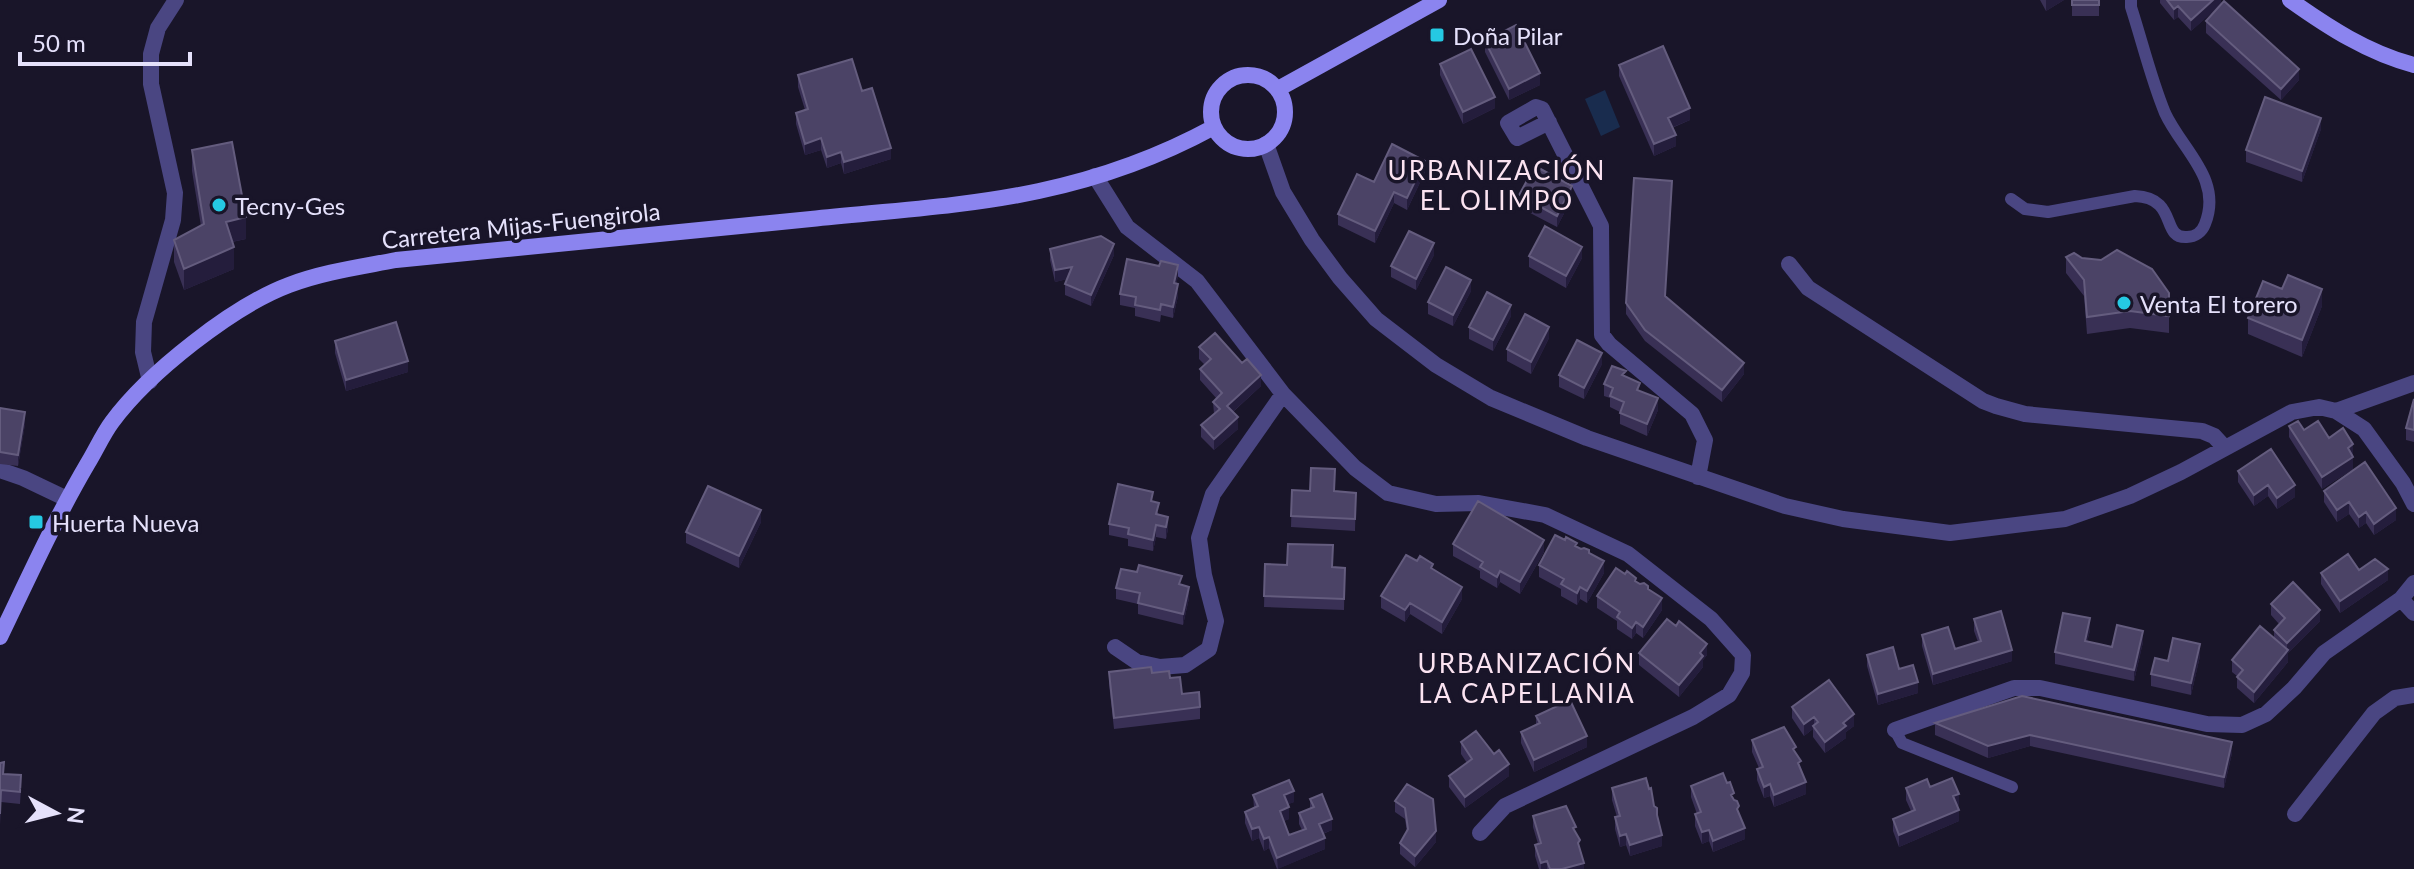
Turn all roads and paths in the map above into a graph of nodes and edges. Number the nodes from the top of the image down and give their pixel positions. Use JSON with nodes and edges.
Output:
{"nodes":[{"id":1,"x":176,"y":0,"type":"edge"},
{"id":2,"x":1439,"y":0,"type":"edge"},
{"id":3,"x":2131,"y":0,"type":"edge"},
{"id":4,"x":2290,"y":0,"type":"edge"},
{"id":5,"x":2414,"y":65,"type":"edge"},
{"id":6,"x":1278,"y":89,"type":"junction"},
{"id":7,"x":1549,"y":122,"type":"dead end"},
{"id":8,"x":1214,"y":127,"type":"junction"},
{"id":9,"x":1266,"y":144,"type":"junction"},
{"id":10,"x":1095,"y":176,"type":"junction"},
{"id":11,"x":2011,"y":199,"type":"dead end"},
{"id":12,"x":1789,"y":264,"type":"dead end"},
{"id":13,"x":150,"y":381,"type":"junction"},
{"id":14,"x":2414,"y":383,"type":"edge"},
{"id":15,"x":1283,"y":394,"type":"junction"},
{"id":16,"x":2336,"y":411,"type":"junction"},
{"id":17,"x":2225,"y":448,"type":"junction"},
{"id":18,"x":0,"y":470,"type":"edge"},
{"id":19,"x":1698,"y":477,"type":"junction"},
{"id":20,"x":67,"y":499,"type":"junction"},
{"id":21,"x":2414,"y":504,"type":"edge"},
{"id":22,"x":2414,"y":583,"type":"edge"},
{"id":23,"x":2401,"y":599,"type":"junction"},
{"id":24,"x":2414,"y":613,"type":"edge"},
{"id":25,"x":0,"y":637,"type":"edge"},
{"id":26,"x":1115,"y":647,"type":"dead end"},
{"id":27,"x":2414,"y":695,"type":"edge"},
{"id":28,"x":1895,"y":730,"type":"joint"},
{"id":29,"x":2012,"y":787,"type":"dead end"},
{"id":30,"x":2295,"y":814,"type":"dead end"},
{"id":31,"x":1480,"y":833,"type":"dead end"}],
"edges":[{"from":1,"to":13,"type":"street"},
{"from":2,"to":6,"type":"main road"},
{"from":3,"to":11,"type":"lane"},
{"from":4,"to":5,"type":"main road"},
{"from":6,"to":8,"type":"main road"},
{"from":6,"to":9,"type":"main road"},
{"from":7,"to":19,"type":"street"},
{"from":8,"to":9,"type":"main road"},
{"from":8,"to":10,"type":"main road","name":"Carretera Mijas-Fuengirola"},
{"from":9,"to":19,"type":"street"},
{"from":10,"to":13,"type":"main road","name":"Carretera Mijas-Fuengirola"},
{"from":10,"to":15,"type":"street"},
{"from":12,"to":17,"type":"street"},
{"from":13,"to":20,"type":"main road","name":"Carretera Mijas-Fuengirola"},
{"from":14,"to":16,"type":"street"},
{"from":15,"to":26,"type":"street"},
{"from":15,"to":31,"type":"street"},
{"from":16,"to":17,"type":"street"},
{"from":16,"to":21,"type":"street"},
{"from":17,"to":19,"type":"street"},
{"from":18,"to":20,"type":"street"},
{"from":20,"to":25,"type":"main road","name":"Carretera Mijas-Fuengirola"},
{"from":22,"to":23,"type":"street"},
{"from":23,"to":24,"type":"street"},
{"from":23,"to":28,"type":"street"},
{"from":27,"to":30,"type":"street"},
{"from":28,"to":29,"type":"lane"}]}
